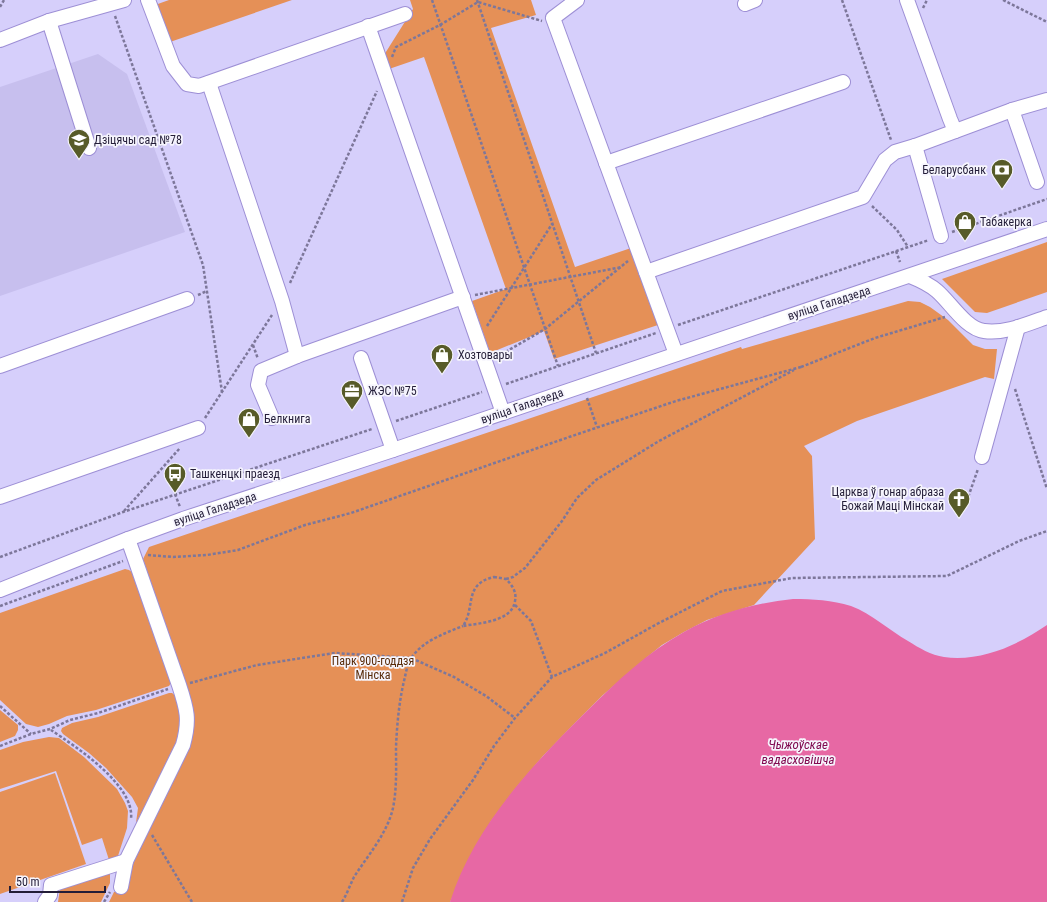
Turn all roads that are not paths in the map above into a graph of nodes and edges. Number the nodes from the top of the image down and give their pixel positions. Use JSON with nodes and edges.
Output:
{"nodes":[{"id":1,"x":148,"y":0,"type":"edge"},
{"id":2,"x":577,"y":0,"type":"edge"},
{"id":3,"x":907,"y":0,"type":"edge"},
{"id":4,"x":117,"y":2,"type":"edge"},
{"id":5,"x":405,"y":14,"type":"dead end"},
{"id":6,"x":50,"y":21,"type":"junction"},
{"id":7,"x":368,"y":26,"type":"junction"},
{"id":8,"x":0,"y":40,"type":"edge"},
{"id":9,"x":843,"y":82,"type":"dead end"},
{"id":10,"x":209,"y":83,"type":"junction"},
{"id":11,"x":1047,"y":100,"type":"edge"},
{"id":12,"x":1012,"y":110,"type":"junction"},
{"id":13,"x":955,"y":131,"type":"junction"},
{"id":14,"x":915,"y":146,"type":"junction"},
{"id":15,"x":89,"y":148,"type":"dead end"},
{"id":16,"x":606,"y":163,"type":"junction"},
{"id":17,"x":1037,"y":182,"type":"dead end"},
{"id":18,"x":1047,"y":230,"type":"edge"},
{"id":19,"x":941,"y":236,"type":"road end"},
{"id":20,"x":646,"y":272,"type":"junction"},
{"id":21,"x":910,"y":276,"type":"junction"},
{"id":22,"x":463,"y":297,"type":"junction"},
{"id":23,"x":187,"y":299,"type":"dead end"},
{"id":24,"x":1047,"y":317,"type":"edge"},
{"id":25,"x":1018,"y":327,"type":"junction"},
{"id":26,"x":676,"y":354,"type":"junction"},
{"id":27,"x":297,"y":356,"type":"junction"},
{"id":28,"x":361,"y":358,"type":"dead end"},
{"id":29,"x":0,"y":366,"type":"edge"},
{"id":30,"x":503,"y":413,"type":"junction"},
{"id":31,"x":272,"y":418,"type":"dead end"},
{"id":32,"x":198,"y":428,"type":"road end"},
{"id":33,"x":393,"y":450,"type":"junction"},
{"id":34,"x":982,"y":457,"type":"road end"},
{"id":35,"x":0,"y":498,"type":"edge"},
{"id":36,"x":128,"y":539,"type":"junction"},
{"id":37,"x":0,"y":590,"type":"edge"},
{"id":38,"x":126,"y":860,"type":"junction"},
{"id":39,"x":121,"y":887,"type":"dead end"},
{"id":40,"x":45,"y":902,"type":"edge"}],
"edges":[{"from":1,"to":10,"type":"street"},
{"from":2,"to":16,"type":"street"},
{"from":3,"to":13,"type":"street"},
{"from":4,"to":6,"type":"street"},
{"from":5,"to":7,"type":"street"},
{"from":6,"to":8,"type":"street"},
{"from":6,"to":15,"type":"street"},
{"from":7,"to":10,"type":"street"},
{"from":7,"to":22,"type":"street"},
{"from":9,"to":16,"type":"street"},
{"from":10,"to":27,"type":"street"},
{"from":11,"to":12,"type":"street"},
{"from":12,"to":13,"type":"street"},
{"from":12,"to":17,"type":"street"},
{"from":13,"to":14,"type":"street"},
{"from":14,"to":19,"type":"street"},
{"from":14,"to":20,"type":"street"},
{"from":16,"to":20,"type":"street"},
{"from":18,"to":21,"type":"street","name":"вуліца Галадзеда"},
{"from":20,"to":26,"type":"street"},
{"from":21,"to":25,"type":"street"},
{"from":21,"to":26,"type":"street","name":"вуліца Галадзеда"},
{"from":22,"to":27,"type":"street"},
{"from":22,"to":30,"type":"street"},
{"from":23,"to":29,"type":"street"},
{"from":24,"to":25,"type":"street"},
{"from":25,"to":34,"type":"street"},
{"from":26,"to":30,"type":"street","name":"вуліца Галадзеда"},
{"from":27,"to":31,"type":"street"},
{"from":28,"to":33,"type":"street"},
{"from":30,"to":33,"type":"street","name":"вуліца Галадзеда"},
{"from":32,"to":35,"type":"street"},
{"from":33,"to":36,"type":"street","name":"вуліца Галадзеда"},
{"from":36,"to":37,"type":"street","name":"вуліца Галадзеда"},
{"from":36,"to":38,"type":"street"},
{"from":38,"to":39,"type":"street"},
{"from":38,"to":40,"type":"street"}]}
